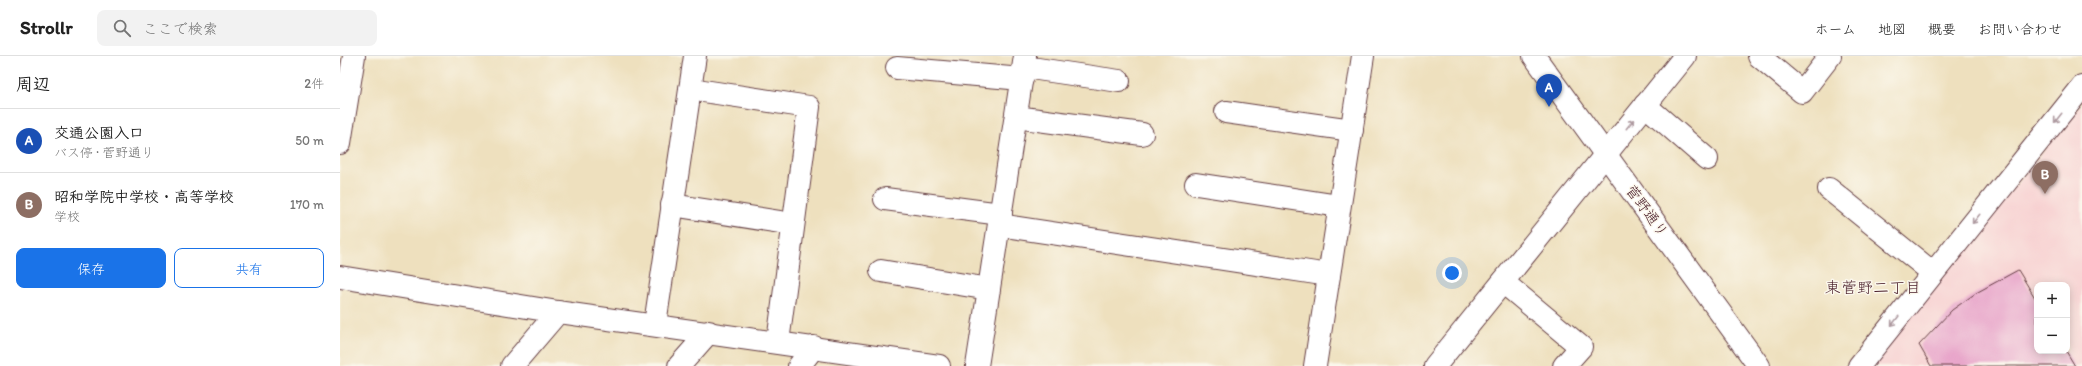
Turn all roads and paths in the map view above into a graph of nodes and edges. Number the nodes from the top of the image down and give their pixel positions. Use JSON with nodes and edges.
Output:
{"nodes":[{"id":1,"x":354,"y":56,"type":"edge"},
{"id":2,"x":695,"y":56,"type":"edge"},
{"id":3,"x":1363,"y":56,"type":"edge"},
{"id":4,"x":1534,"y":56,"type":"edge"},
{"id":5,"x":1685,"y":56,"type":"edge"},
{"id":6,"x":1759,"y":56,"type":"edge"},
{"id":7,"x":1830,"y":56,"type":"edge"},
{"id":8,"x":897,"y":68,"type":"dead end"},
{"id":9,"x":1024,"y":68,"type":"edge"},
{"id":10,"x":1119,"y":81,"type":"dead end"},
{"id":11,"x":2082,"y":87,"type":"edge"},
{"id":12,"x":690,"y":89,"type":"junction"},
{"id":13,"x":1645,"y":105,"type":"junction"},
{"id":14,"x":1226,"y":112,"type":"dead end"},
{"id":15,"x":1016,"y":116,"type":"junction"},
{"id":16,"x":1352,"y":130,"type":"junction"},
{"id":17,"x":1142,"y":134,"type":"dead end"},
{"id":18,"x":340,"y":138,"type":"edge"},
{"id":19,"x":1606,"y":154,"type":"junction"},
{"id":20,"x":1707,"y":159,"type":"dead end"},
{"id":21,"x":1196,"y":184,"type":"dead end"},
{"id":22,"x":1829,"y":189,"type":"dead end"},
{"id":23,"x":884,"y":199,"type":"dead end"},
{"id":24,"x":672,"y":204,"type":"junction"},
{"id":25,"x":1339,"y":206,"type":"junction"},
{"id":26,"x":1000,"y":220,"type":"junction"},
{"id":27,"x":793,"y":224,"type":"junction"},
{"id":28,"x":881,"y":271,"type":"dead end"},
{"id":29,"x":1933,"y":273,"type":"junction"},
{"id":30,"x":1329,"y":275,"type":"junction"},
{"id":31,"x":340,"y":277,"type":"edge"},
{"id":32,"x":1502,"y":282,"type":"junction"},
{"id":33,"x":989,"y":289,"type":"junction"},
{"id":34,"x":558,"y":312,"type":"junction"},
{"id":35,"x":655,"y":324,"type":"junction"},
{"id":36,"x":709,"y":332,"type":"junction"},
{"id":37,"x":778,"y":342,"type":"junction"},
{"id":38,"x":814,"y":347,"type":"junction"},
{"id":39,"x":512,"y":366,"type":"edge"},
{"id":40,"x":679,"y":366,"type":"edge"},
{"id":41,"x":799,"y":366,"type":"edge"},
{"id":42,"x":939,"y":366,"type":"edge"},
{"id":43,"x":978,"y":366,"type":"edge"},
{"id":44,"x":1315,"y":366,"type":"edge"},
{"id":45,"x":1435,"y":366,"type":"edge"},
{"id":46,"x":1564,"y":366,"type":"edge"},
{"id":47,"x":1759,"y":366,"type":"edge"},
{"id":48,"x":1859,"y":366,"type":"edge"}],
"edges":[{"from":1,"to":18,"type":"street"},
{"from":2,"to":12,"type":"street"},
{"from":3,"to":16,"type":"street"},
{"from":4,"to":19,"type":"street","name":"菅野通り"},
{"from":5,"to":13,"type":"street"},
{"from":6,"to":7,"type":"street"},
{"from":8,"to":9,"type":"street"},
{"from":9,"to":10,"type":"street"},
{"from":9,"to":15,"type":"street"},
{"from":11,"to":29,"type":"street","one_way":true},
{"from":12,"to":24,"type":"street"},
{"from":12,"to":27,"type":"street"},
{"from":19,"to":13,"type":"street","one_way":true},
{"from":13,"to":20,"type":"street"},
{"from":14,"to":16,"type":"street"},
{"from":15,"to":17,"type":"street"},
{"from":15,"to":26,"type":"street"},
{"from":16,"to":25,"type":"street"},
{"from":19,"to":32,"type":"street"},
{"from":19,"to":47,"type":"street","name":"菅野通り"},
{"from":21,"to":25,"type":"street"},
{"from":22,"to":29,"type":"street"},
{"from":23,"to":26,"type":"street"},
{"from":24,"to":27,"type":"street"},
{"from":24,"to":35,"type":"street"},
{"from":25,"to":30,"type":"street"},
{"from":26,"to":30,"type":"street"},
{"from":26,"to":33,"type":"street"},
{"from":27,"to":37,"type":"street"},
{"from":28,"to":33,"type":"street"},
{"from":29,"to":48,"type":"street","one_way":true},
{"from":30,"to":44,"type":"street"},
{"from":31,"to":34,"type":"street"},
{"from":32,"to":45,"type":"street"},
{"from":32,"to":46,"type":"street"},
{"from":33,"to":43,"type":"street"},
{"from":34,"to":35,"type":"street"},
{"from":34,"to":39,"type":"street"},
{"from":35,"to":36,"type":"street"},
{"from":36,"to":37,"type":"street"},
{"from":36,"to":40,"type":"street"},
{"from":37,"to":38,"type":"street"},
{"from":38,"to":41,"type":"street"},
{"from":38,"to":42,"type":"street"}]}
